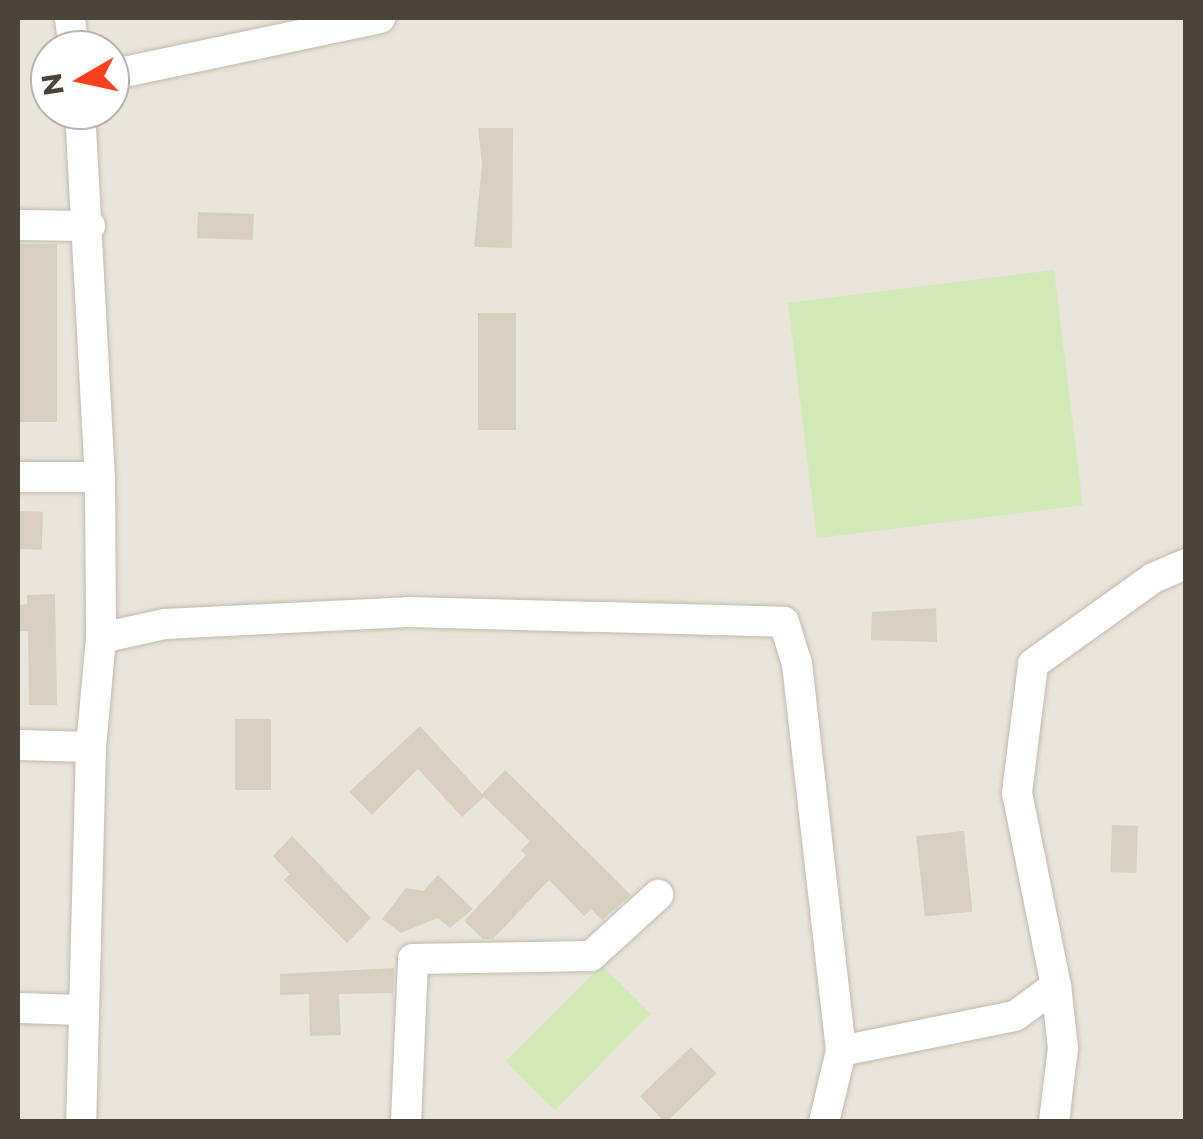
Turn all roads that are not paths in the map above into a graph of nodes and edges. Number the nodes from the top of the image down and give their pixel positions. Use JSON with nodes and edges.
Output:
{"nodes":[{"id":1,"x":380,"y":18,"type":"edge"},
{"id":2,"x":130,"y":72,"type":"edge"},
{"id":3,"x":82,"y":130,"type":"edge"},
{"id":4,"x":18,"y":225,"type":"edge"},
{"id":5,"x":90,"y":226,"type":"junction"},
{"id":6,"x":18,"y":477,"type":"edge"},
{"id":7,"x":100,"y":477,"type":"junction"},
{"id":8,"x":1186,"y":564,"type":"edge"},
{"id":9,"x":101,"y":638,"type":"junction"},
{"id":10,"x":18,"y":745,"type":"edge"},
{"id":11,"x":90,"y":747,"type":"junction"},
{"id":12,"x":658,"y":896,"type":"dead end"},
{"id":13,"x":1056,"y":986,"type":"junction"},
{"id":14,"x":18,"y":1008,"type":"edge"},
{"id":15,"x":84,"y":1010,"type":"junction"},
{"id":16,"x":841,"y":1051,"type":"junction"},
{"id":17,"x":81,"y":1122,"type":"edge"},
{"id":18,"x":406,"y":1122,"type":"edge"},
{"id":19,"x":824,"y":1122,"type":"edge"},
{"id":20,"x":1054,"y":1122,"type":"edge"}],
"edges":[{"from":1,"to":2,"type":"street"},
{"from":3,"to":5,"type":"street"},
{"from":4,"to":5,"type":"street"},
{"from":5,"to":7,"type":"street"},
{"from":6,"to":7,"type":"street"},
{"from":7,"to":9,"type":"street"},
{"from":8,"to":13,"type":"street"},
{"from":9,"to":11,"type":"street"},
{"from":9,"to":16,"type":"street"},
{"from":10,"to":11,"type":"street"},
{"from":11,"to":15,"type":"street"},
{"from":12,"to":18,"type":"street"},
{"from":13,"to":16,"type":"street"},
{"from":13,"to":20,"type":"street"},
{"from":14,"to":15,"type":"street"},
{"from":15,"to":17,"type":"street"},
{"from":16,"to":19,"type":"street"}]}
